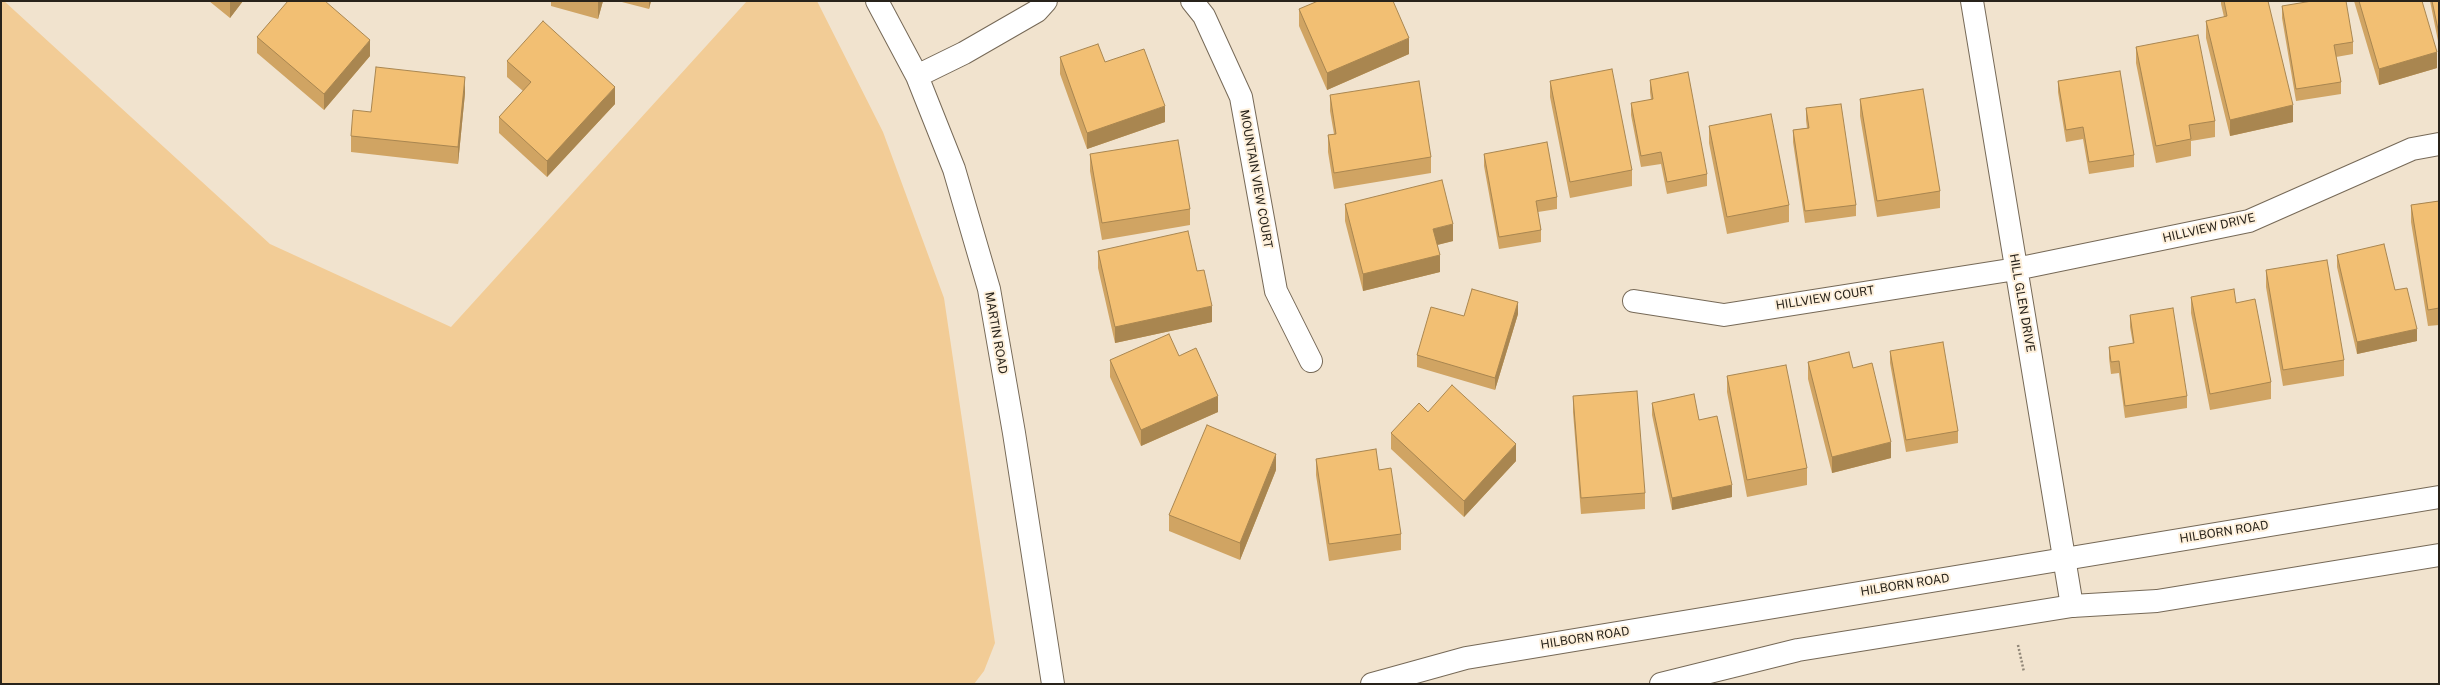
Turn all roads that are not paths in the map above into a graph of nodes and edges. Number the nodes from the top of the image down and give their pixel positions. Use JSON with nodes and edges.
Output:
{"nodes":[{"id":1,"x":877,"y":1,"type":"edge"},
{"id":2,"x":1046,"y":1,"type":"edge"},
{"id":3,"x":1192,"y":1,"type":"edge"},
{"id":4,"x":1972,"y":1,"type":"edge"},
{"id":5,"x":917,"y":76,"type":"junction"},
{"id":6,"x":2439,"y":144,"type":"edge"},
{"id":7,"x":2016,"y":269,"type":"junction"},
{"id":8,"x":1634,"y":301,"type":"dead end"},
{"id":9,"x":1311,"y":361,"type":"dead end"},
{"id":10,"x":2439,"y":497,"type":"edge"},
{"id":11,"x":2439,"y":555,"type":"edge"},
{"id":12,"x":2064,"y":559,"type":"junction"},
{"id":13,"x":2072,"y":606,"type":"junction"},
{"id":14,"x":1053,"y":684,"type":"edge"},
{"id":15,"x":1372,"y":684,"type":"edge"},
{"id":16,"x":1661,"y":684,"type":"edge"}],
"edges":[{"from":1,"to":5,"type":"street","name":"MARTIN ROAD"},
{"from":2,"to":5,"type":"street"},
{"from":3,"to":9,"type":"street","name":"MOUNTAIN VIEW COURT"},
{"from":4,"to":7,"type":"street","name":"HILL GLEN DRIVE"},
{"from":5,"to":14,"type":"street","name":"MARTIN ROAD"},
{"from":6,"to":7,"type":"street","name":"HILLVIEW DRIVE"},
{"from":7,"to":8,"type":"street","name":"HILLVIEW COURT"},
{"from":7,"to":12,"type":"street","name":"HILL GLEN DRIVE"},
{"from":10,"to":12,"type":"street","name":"HILBORN ROAD"},
{"from":11,"to":13,"type":"street"},
{"from":12,"to":13,"type":"street","name":"HILL GLEN DRIVE"},
{"from":12,"to":15,"type":"street","name":"HILBORN ROAD"},
{"from":13,"to":16,"type":"street"}]}
